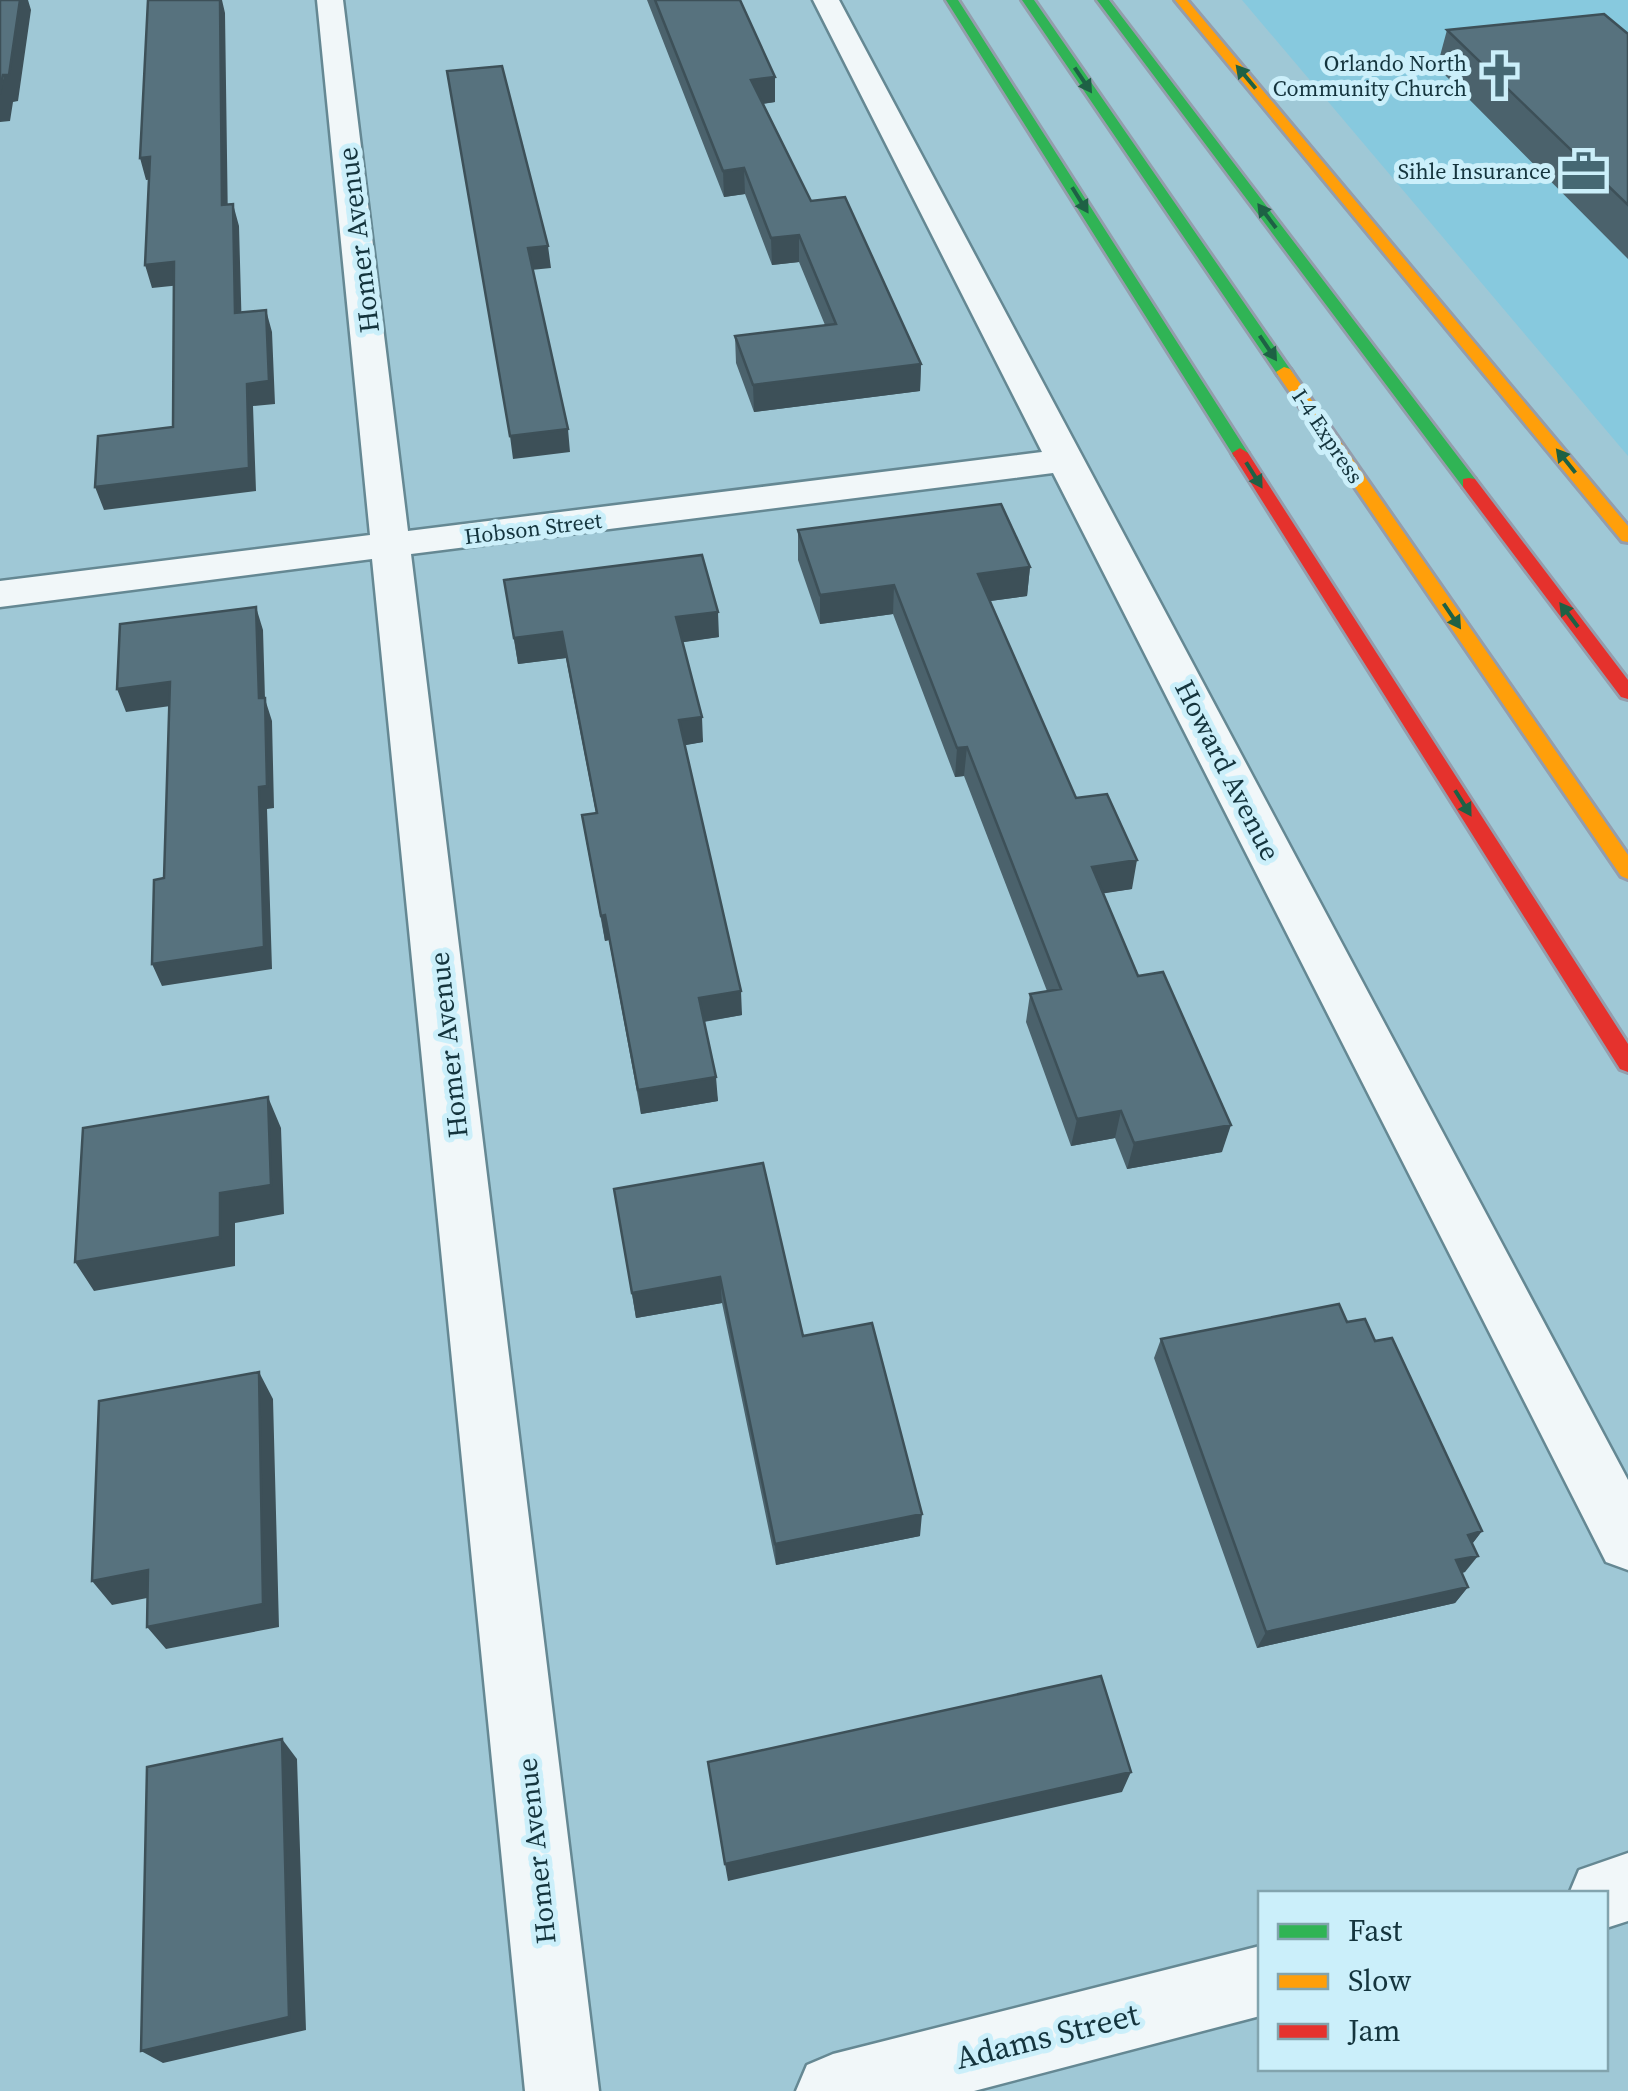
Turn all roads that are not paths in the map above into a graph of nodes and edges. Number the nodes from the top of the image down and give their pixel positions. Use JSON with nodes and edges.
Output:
{"nodes":[{"id":1,"x":330,"y":0,"type":"edge"},
{"id":2,"x":826,"y":0,"type":"edge"},
{"id":3,"x":952,"y":0,"type":"edge"},
{"id":4,"x":1028,"y":0,"type":"edge"},
{"id":5,"x":1103,"y":0,"type":"edge"},
{"id":6,"x":1180,"y":0,"type":"edge"},
{"id":7,"x":1066,"y":460,"type":"junction"},
{"id":8,"x":1628,"y":537,"type":"edge"},
{"id":9,"x":394,"y":546,"type":"junction"},
{"id":10,"x":0,"y":594,"type":"edge"},
{"id":11,"x":1628,"y":693,"type":"edge"},
{"id":12,"x":1628,"y":871,"type":"edge"},
{"id":13,"x":1628,"y":1064,"type":"edge"},
{"id":14,"x":1628,"y":1541,"type":"edge"},
{"id":15,"x":1258,"y":1982,"type":"edge"},
{"id":16,"x":562,"y":2091,"type":"edge"},
{"id":17,"x":833,"y":2091,"type":"edge"}],
"edges":[{"from":1,"to":9,"type":"street","name":"Homer Avenue"},
{"from":2,"to":7,"type":"street","name":"Howard Avenue"},
{"from":3,"to":13,"type":"highway","one_way":true},
{"from":4,"to":12,"type":"highway","name":"I-4 Express","one_way":true},
{"from":11,"to":5,"type":"highway","one_way":true},
{"from":8,"to":6,"type":"highway","one_way":true},
{"from":7,"to":9,"type":"street","name":"Hobson Street"},
{"from":7,"to":14,"type":"street","name":"Howard Avenue"},
{"from":9,"to":10,"type":"street","name":"Hobson Street"},
{"from":9,"to":16,"type":"street","name":"Homer Avenue"},
{"from":15,"to":17,"type":"street","name":"Adams Street"}]}
